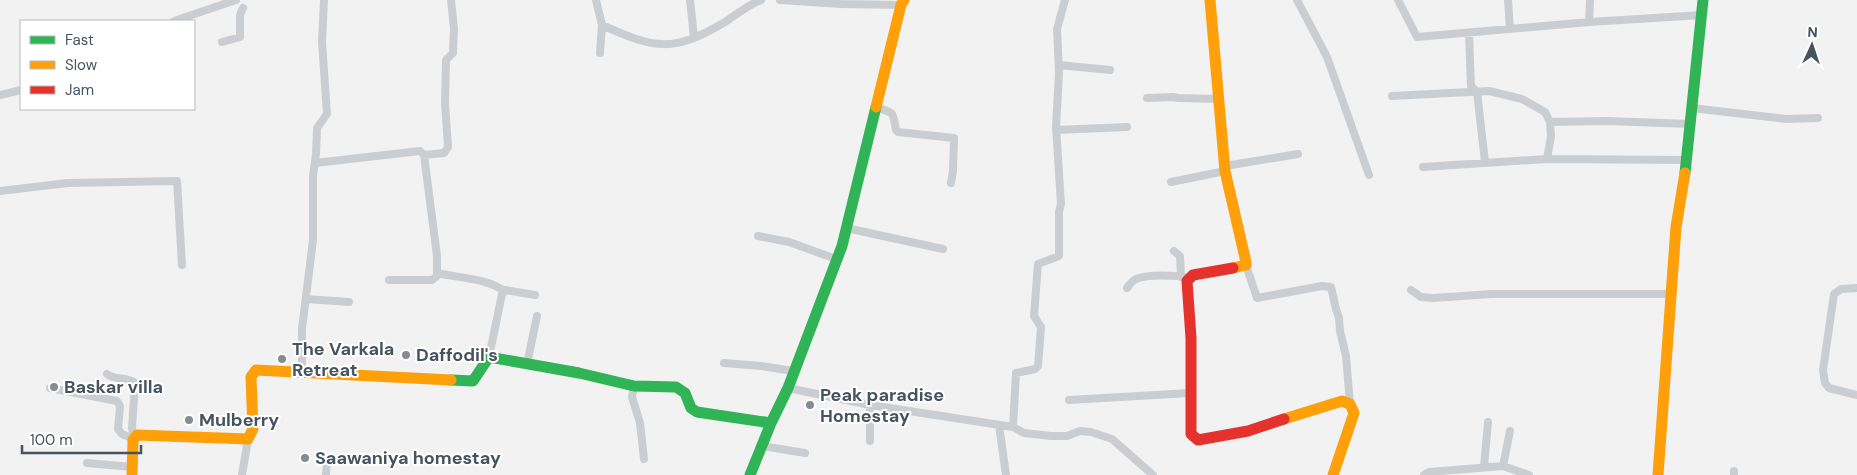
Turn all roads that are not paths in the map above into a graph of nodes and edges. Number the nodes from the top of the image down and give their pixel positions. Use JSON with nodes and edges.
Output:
{"nodes":[{"id":1,"x":236,"y":0,"type":"edge"},
{"id":2,"x":324,"y":0,"type":"edge"},
{"id":3,"x":451,"y":0,"type":"edge"},
{"id":4,"x":596,"y":0,"type":"edge"},
{"id":5,"x":690,"y":0,"type":"edge"},
{"id":6,"x":761,"y":0,"type":"edge"},
{"id":7,"x":780,"y":0,"type":"edge"},
{"id":8,"x":1065,"y":0,"type":"edge"},
{"id":9,"x":1210,"y":0,"type":"edge"},
{"id":10,"x":1296,"y":0,"type":"edge"},
{"id":11,"x":1398,"y":0,"type":"edge"},
{"id":12,"x":1508,"y":0,"type":"edge"},
{"id":13,"x":1590,"y":0,"type":"edge"},
{"id":14,"x":1703,"y":0,"type":"edge"},
{"id":15,"x":841,"y":2,"type":"edge"},
{"id":16,"x":902,"y":2,"type":"edge"},
{"id":17,"x":243,"y":8,"type":"edge"},
{"id":18,"x":1702,"y":15,"type":"junction"},
{"id":19,"x":177,"y":20,"type":"edge"},
{"id":20,"x":1589,"y":22,"type":"junction"},
{"id":21,"x":602,"y":25,"type":"junction"},
{"id":22,"x":1510,"y":29,"type":"junction"},
{"id":23,"x":1469,"y":33,"type":"junction"},
{"id":24,"x":694,"y":37,"type":"junction"},
{"id":25,"x":222,"y":42,"type":"dead end"},
{"id":26,"x":600,"y":53,"type":"dead end"},
{"id":27,"x":1059,"y":65,"type":"junction"},
{"id":28,"x":1110,"y":70,"type":"dead end"},
{"id":29,"x":20,"y":90,"type":"edge"},
{"id":30,"x":1477,"y":92,"type":"junction"},
{"id":31,"x":0,"y":95,"type":"edge"},
{"id":32,"x":1392,"y":96,"type":"dead end"},
{"id":33,"x":1147,"y":98,"type":"dead end"},
{"id":34,"x":1220,"y":98,"type":"junction"},
{"id":35,"x":876,"y":107,"type":"junction"},
{"id":36,"x":1692,"y":108,"type":"junction"},
{"id":37,"x":1818,"y":118,"type":"dead end"},
{"id":38,"x":1550,"y":122,"type":"junction"},
{"id":39,"x":1691,"y":124,"type":"junction"},
{"id":40,"x":1127,"y":127,"type":"dead end"},
{"id":41,"x":1056,"y":130,"type":"junction"},
{"id":42,"x":1298,"y":154,"type":"dead end"},
{"id":43,"x":424,"y":155,"type":"junction"},
{"id":44,"x":1547,"y":160,"type":"junction"},
{"id":45,"x":1687,"y":160,"type":"junction"},
{"id":46,"x":1485,"y":162,"type":"junction"},
{"id":47,"x":315,"y":163,"type":"junction"},
{"id":48,"x":1423,"y":167,"type":"dead end"},
{"id":49,"x":1225,"y":169,"type":"junction"},
{"id":50,"x":1370,"y":175,"type":"dead end"},
{"id":51,"x":1172,"y":182,"type":"dead end"},
{"id":52,"x":951,"y":183,"type":"dead end"},
{"id":53,"x":0,"y":191,"type":"edge"},
{"id":54,"x":846,"y":228,"type":"junction"},
{"id":55,"x":758,"y":236,"type":"dead end"},
{"id":56,"x":943,"y":249,"type":"dead end"},
{"id":57,"x":1174,"y":251,"type":"dead end"},
{"id":58,"x":836,"y":259,"type":"junction"},
{"id":59,"x":182,"y":265,"type":"dead end"},
{"id":60,"x":1246,"y":265,"type":"junction"},
{"id":61,"x":437,"y":273,"type":"junction"},
{"id":62,"x":1185,"y":277,"type":"junction"},
{"id":63,"x":389,"y":280,"type":"dead end"},
{"id":64,"x":1127,"y":288,"type":"dead end"},
{"id":65,"x":1857,"y":288,"type":"edge"},
{"id":66,"x":1411,"y":290,"type":"dead end"},
{"id":67,"x":504,"y":292,"type":"junction"},
{"id":68,"x":1670,"y":294,"type":"junction"},
{"id":69,"x":535,"y":295,"type":"dead end"},
{"id":70,"x":306,"y":299,"type":"junction"},
{"id":71,"x":349,"y":302,"type":"dead end"},
{"id":72,"x":536,"y":316,"type":"dead end"},
{"id":73,"x":489,"y":357,"type":"junction"},
{"id":74,"x":724,"y":363,"type":"dead end"},
{"id":75,"x":527,"y":364,"type":"junction"},
{"id":76,"x":302,"y":371,"type":"junction"},
{"id":77,"x":793,"y":371,"type":"junction"},
{"id":78,"x":107,"y":374,"type":"dead end"},
{"id":79,"x":634,"y":386,"type":"junction"},
{"id":80,"x":50,"y":388,"type":"dead end"},
{"id":81,"x":788,"y":388,"type":"junction"},
{"id":82,"x":1190,"y":393,"type":"junction"},
{"id":83,"x":1857,"y":395,"type":"edge"},
{"id":84,"x":1069,"y":400,"type":"dead end"},
{"id":85,"x":1350,"y":404,"type":"junction"},
{"id":86,"x":870,"y":405,"type":"junction"},
{"id":87,"x":1488,"y":422,"type":"dead end"},
{"id":88,"x":772,"y":423,"type":"junction"},
{"id":89,"x":999,"y":425,"type":"junction"},
{"id":90,"x":1014,"y":428,"type":"junction"},
{"id":91,"x":1510,"y":431,"type":"dead end"},
{"id":92,"x":134,"y":438,"type":"junction"},
{"id":93,"x":248,"y":439,"type":"junction"},
{"id":94,"x":870,"y":441,"type":"dead end"},
{"id":95,"x":762,"y":446,"type":"junction"},
{"id":96,"x":805,"y":453,"type":"dead end"},
{"id":97,"x":644,"y":459,"type":"dead end"},
{"id":98,"x":327,"y":462,"type":"dead end"},
{"id":99,"x":87,"y":463,"type":"dead end"},
{"id":100,"x":1503,"y":466,"type":"junction"},
{"id":101,"x":1484,"y":467,"type":"junction"},
{"id":102,"x":132,"y":471,"type":"edge"},
{"id":103,"x":242,"y":475,"type":"edge"},
{"id":104,"x":326,"y":475,"type":"edge"},
{"id":105,"x":750,"y":475,"type":"edge"},
{"id":106,"x":1006,"y":475,"type":"edge"},
{"id":107,"x":1153,"y":475,"type":"edge"},
{"id":108,"x":1333,"y":475,"type":"edge"},
{"id":109,"x":1424,"y":475,"type":"edge"},
{"id":110,"x":1529,"y":475,"type":"edge"},
{"id":111,"x":1658,"y":475,"type":"edge"}],
"edges":[{"from":1,"to":19,"type":"street"},
{"from":2,"to":47,"type":"street"},
{"from":3,"to":43,"type":"street"},
{"from":4,"to":21,"type":"street"},
{"from":5,"to":24,"type":"street"},
{"from":6,"to":24,"type":"street"},
{"from":7,"to":15,"type":"street"},
{"from":8,"to":27,"type":"street"},
{"from":9,"to":34,"type":"street"},
{"from":10,"to":50,"type":"street"},
{"from":11,"to":23,"type":"street"},
{"from":12,"to":22,"type":"street"},
{"from":13,"to":20,"type":"street"},
{"from":14,"to":18,"type":"street"},
{"from":15,"to":16,"type":"street"},
{"from":16,"to":35,"type":"street"},
{"from":17,"to":25,"type":"street"},
{"from":18,"to":20,"type":"street"},
{"from":18,"to":36,"type":"street"},
{"from":20,"to":22,"type":"street"},
{"from":21,"to":24,"type":"street"},
{"from":21,"to":26,"type":"street"},
{"from":22,"to":23,"type":"street"},
{"from":23,"to":30,"type":"street"},
{"from":27,"to":28,"type":"street"},
{"from":27,"to":41,"type":"street"},
{"from":29,"to":31,"type":"street"},
{"from":30,"to":32,"type":"street"},
{"from":30,"to":38,"type":"street"},
{"from":30,"to":46,"type":"street"},
{"from":33,"to":34,"type":"street"},
{"from":34,"to":49,"type":"street"},
{"from":35,"to":52,"type":"street"},
{"from":35,"to":54,"type":"street"},
{"from":36,"to":37,"type":"street"},
{"from":36,"to":39,"type":"street"},
{"from":38,"to":39,"type":"street"},
{"from":38,"to":44,"type":"street"},
{"from":39,"to":45,"type":"street"},
{"from":40,"to":41,"type":"street"},
{"from":41,"to":90,"type":"street"},
{"from":42,"to":49,"type":"street"},
{"from":43,"to":47,"type":"street"},
{"from":43,"to":61,"type":"street"},
{"from":44,"to":45,"type":"street"},
{"from":44,"to":46,"type":"street"},
{"from":45,"to":68,"type":"street"},
{"from":46,"to":48,"type":"street"},
{"from":47,"to":70,"type":"street"},
{"from":49,"to":51,"type":"street"},
{"from":49,"to":60,"type":"street"},
{"from":53,"to":59,"type":"street"},
{"from":54,"to":56,"type":"street"},
{"from":54,"to":58,"type":"street"},
{"from":55,"to":58,"type":"street"},
{"from":57,"to":62,"type":"street"},
{"from":58,"to":77,"type":"street"},
{"from":60,"to":62,"type":"street"},
{"from":60,"to":85,"type":"street"},
{"from":61,"to":63,"type":"street"},
{"from":61,"to":67,"type":"street"},
{"from":62,"to":64,"type":"street"},
{"from":62,"to":82,"type":"street"},
{"from":65,"to":83,"type":"street"},
{"from":66,"to":68,"type":"street"},
{"from":67,"to":69,"type":"street"},
{"from":67,"to":73,"type":"street"},
{"from":68,"to":111,"type":"street"},
{"from":70,"to":71,"type":"street"},
{"from":70,"to":76,"type":"street"},
{"from":72,"to":75,"type":"street"},
{"from":73,"to":75,"type":"street"},
{"from":73,"to":76,"type":"street"},
{"from":74,"to":77,"type":"street"},
{"from":75,"to":79,"type":"street"},
{"from":76,"to":93,"type":"street"},
{"from":77,"to":81,"type":"street"},
{"from":78,"to":92,"type":"street"},
{"from":79,"to":88,"type":"street"},
{"from":79,"to":97,"type":"street"},
{"from":80,"to":92,"type":"street"},
{"from":81,"to":86,"type":"street"},
{"from":81,"to":88,"type":"street"},
{"from":82,"to":84,"type":"street"},
{"from":82,"to":85,"type":"street"},
{"from":85,"to":108,"type":"street"},
{"from":86,"to":89,"type":"street"},
{"from":86,"to":94,"type":"street"},
{"from":87,"to":101,"type":"street"},
{"from":88,"to":95,"type":"street"},
{"from":89,"to":90,"type":"street"},
{"from":89,"to":106,"type":"street"},
{"from":90,"to":107,"type":"street"},
{"from":91,"to":100,"type":"street"},
{"from":92,"to":93,"type":"street"},
{"from":92,"to":102,"type":"street"},
{"from":93,"to":103,"type":"street"},
{"from":95,"to":96,"type":"street"},
{"from":95,"to":105,"type":"street"},
{"from":98,"to":104,"type":"street"},
{"from":99,"to":102,"type":"street"},
{"from":100,"to":101,"type":"street"},
{"from":100,"to":110,"type":"street"},
{"from":101,"to":109,"type":"street"}]}
